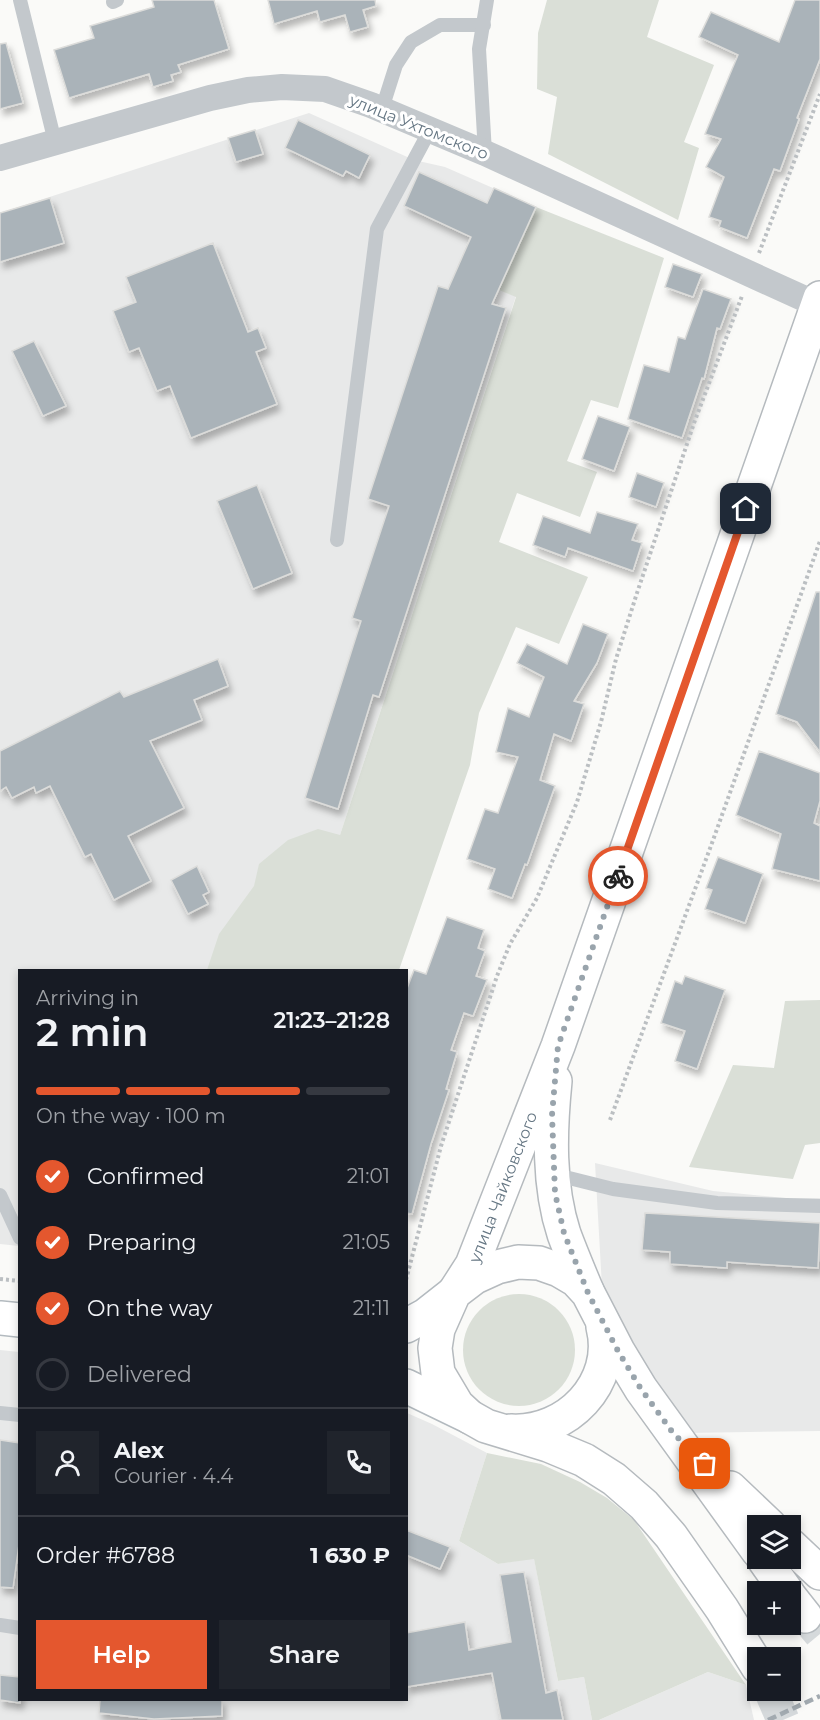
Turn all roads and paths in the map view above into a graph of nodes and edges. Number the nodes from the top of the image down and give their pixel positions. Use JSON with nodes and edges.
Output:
{"nodes":[{"id":1,"x":20,"y":0,"type":"edge"},
{"id":2,"x":488,"y":0,"type":"edge"},
{"id":3,"x":484,"y":25,"type":"junction"},
{"id":4,"x":820,"y":94,"type":"edge"},
{"id":5,"x":382,"y":110,"type":"junction"},
{"id":6,"x":430,"y":130,"type":"junction"},
{"id":7,"x":55,"y":142,"type":"junction"},
{"id":8,"x":485,"y":153,"type":"junction"},
{"id":9,"x":0,"y":158,"type":"edge"},
{"id":10,"x":750,"y":274,"type":"junction"},
{"id":11,"x":819,"y":302,"type":"edge"},
{"id":12,"x":337,"y":540,"type":"dead end"},
{"id":13,"x":820,"y":541,"type":"edge"},
{"id":14,"x":558,"y":1046,"type":"junction"},
{"id":15,"x":610,"y":1120,"type":"dead end"},
{"id":16,"x":553,"y":1174,"type":"junction"},
{"id":17,"x":0,"y":1195,"type":"edge"},
{"id":18,"x":820,"y":1206,"type":"edge"},
{"id":19,"x":18,"y":1234,"type":"edge"},
{"id":20,"x":408,"y":1272,"type":"edge"},
{"id":21,"x":0,"y":1279,"type":"edge"},
{"id":22,"x":18,"y":1281,"type":"edge"},
{"id":23,"x":454,"y":1293,"type":"junction"},
{"id":24,"x":594,"y":1306,"type":"junction"},
{"id":25,"x":0,"y":1318,"type":"edge"},
{"id":26,"x":18,"y":1320,"type":"edge"},
{"id":27,"x":408,"y":1325,"type":"edge"},
{"id":28,"x":408,"y":1387,"type":"edge"},
{"id":29,"x":0,"y":1413,"type":"edge"},
{"id":30,"x":18,"y":1414,"type":"edge"},
{"id":31,"x":482,"y":1424,"type":"junction"},
{"id":32,"x":673,"y":1433,"type":"junction"},
{"id":33,"x":759,"y":1515,"type":"edge"},
{"id":34,"x":747,"y":1536,"type":"edge"},
{"id":35,"x":801,"y":1555,"type":"edge"},
{"id":36,"x":820,"y":1573,"type":"edge"},
{"id":37,"x":0,"y":1625,"type":"edge"},
{"id":38,"x":18,"y":1628,"type":"edge"},
{"id":39,"x":747,"y":1649,"type":"edge"}],
"edges":[{"from":1,"to":7,"type":"lane"},
{"from":2,"to":3,"type":"lane"},
{"from":3,"to":5,"type":"lane"},
{"from":3,"to":8,"type":"lane"},
{"from":4,"to":10,"type":"path"},
{"from":5,"to":6,"type":"street","name":"улица Ухтомского"},
{"from":5,"to":7,"type":"street","name":"улица Ухтомского"},
{"from":6,"to":8,"type":"street","name":"улица Ухтомского"},
{"from":6,"to":12,"type":"lane"},
{"from":7,"to":9,"type":"street","name":"улица Ухтомского"},
{"from":8,"to":10,"type":"street","name":"улица Ухтомского"},
{"from":10,"to":11,"type":"street","name":"улица Ухтомского"},
{"from":10,"to":20,"type":"path"},
{"from":11,"to":14,"type":"main road","name":"улица Чайковского"},
{"from":13,"to":15,"type":"path"},
{"from":14,"to":16,"type":"main road","name":"улица Чайковского"},
{"from":14,"to":23,"type":"main road","name":"улица Чайковского"},
{"from":16,"to":18,"type":"lane"},
{"from":16,"to":24,"type":"main road","name":"улица Чайковского"},
{"from":17,"to":19,"type":"lane"},
{"from":21,"to":22,"type":"path"},
{"from":23,"to":24,"type":"main road"},
{"from":23,"to":27,"type":"main road"},
{"from":23,"to":31,"type":"main road"},
{"from":24,"to":31,"type":"main road"},
{"from":24,"to":32,"type":"main road"},
{"from":25,"to":26,"type":"main road"},
{"from":28,"to":31,"type":"main road"},
{"from":29,"to":30,"type":"lane"},
{"from":31,"to":39,"type":"main road"},
{"from":32,"to":33,"type":"main road"},
{"from":32,"to":34,"type":"main road"},
{"from":35,"to":36,"type":"main road"},
{"from":37,"to":38,"type":"lane"}]}
